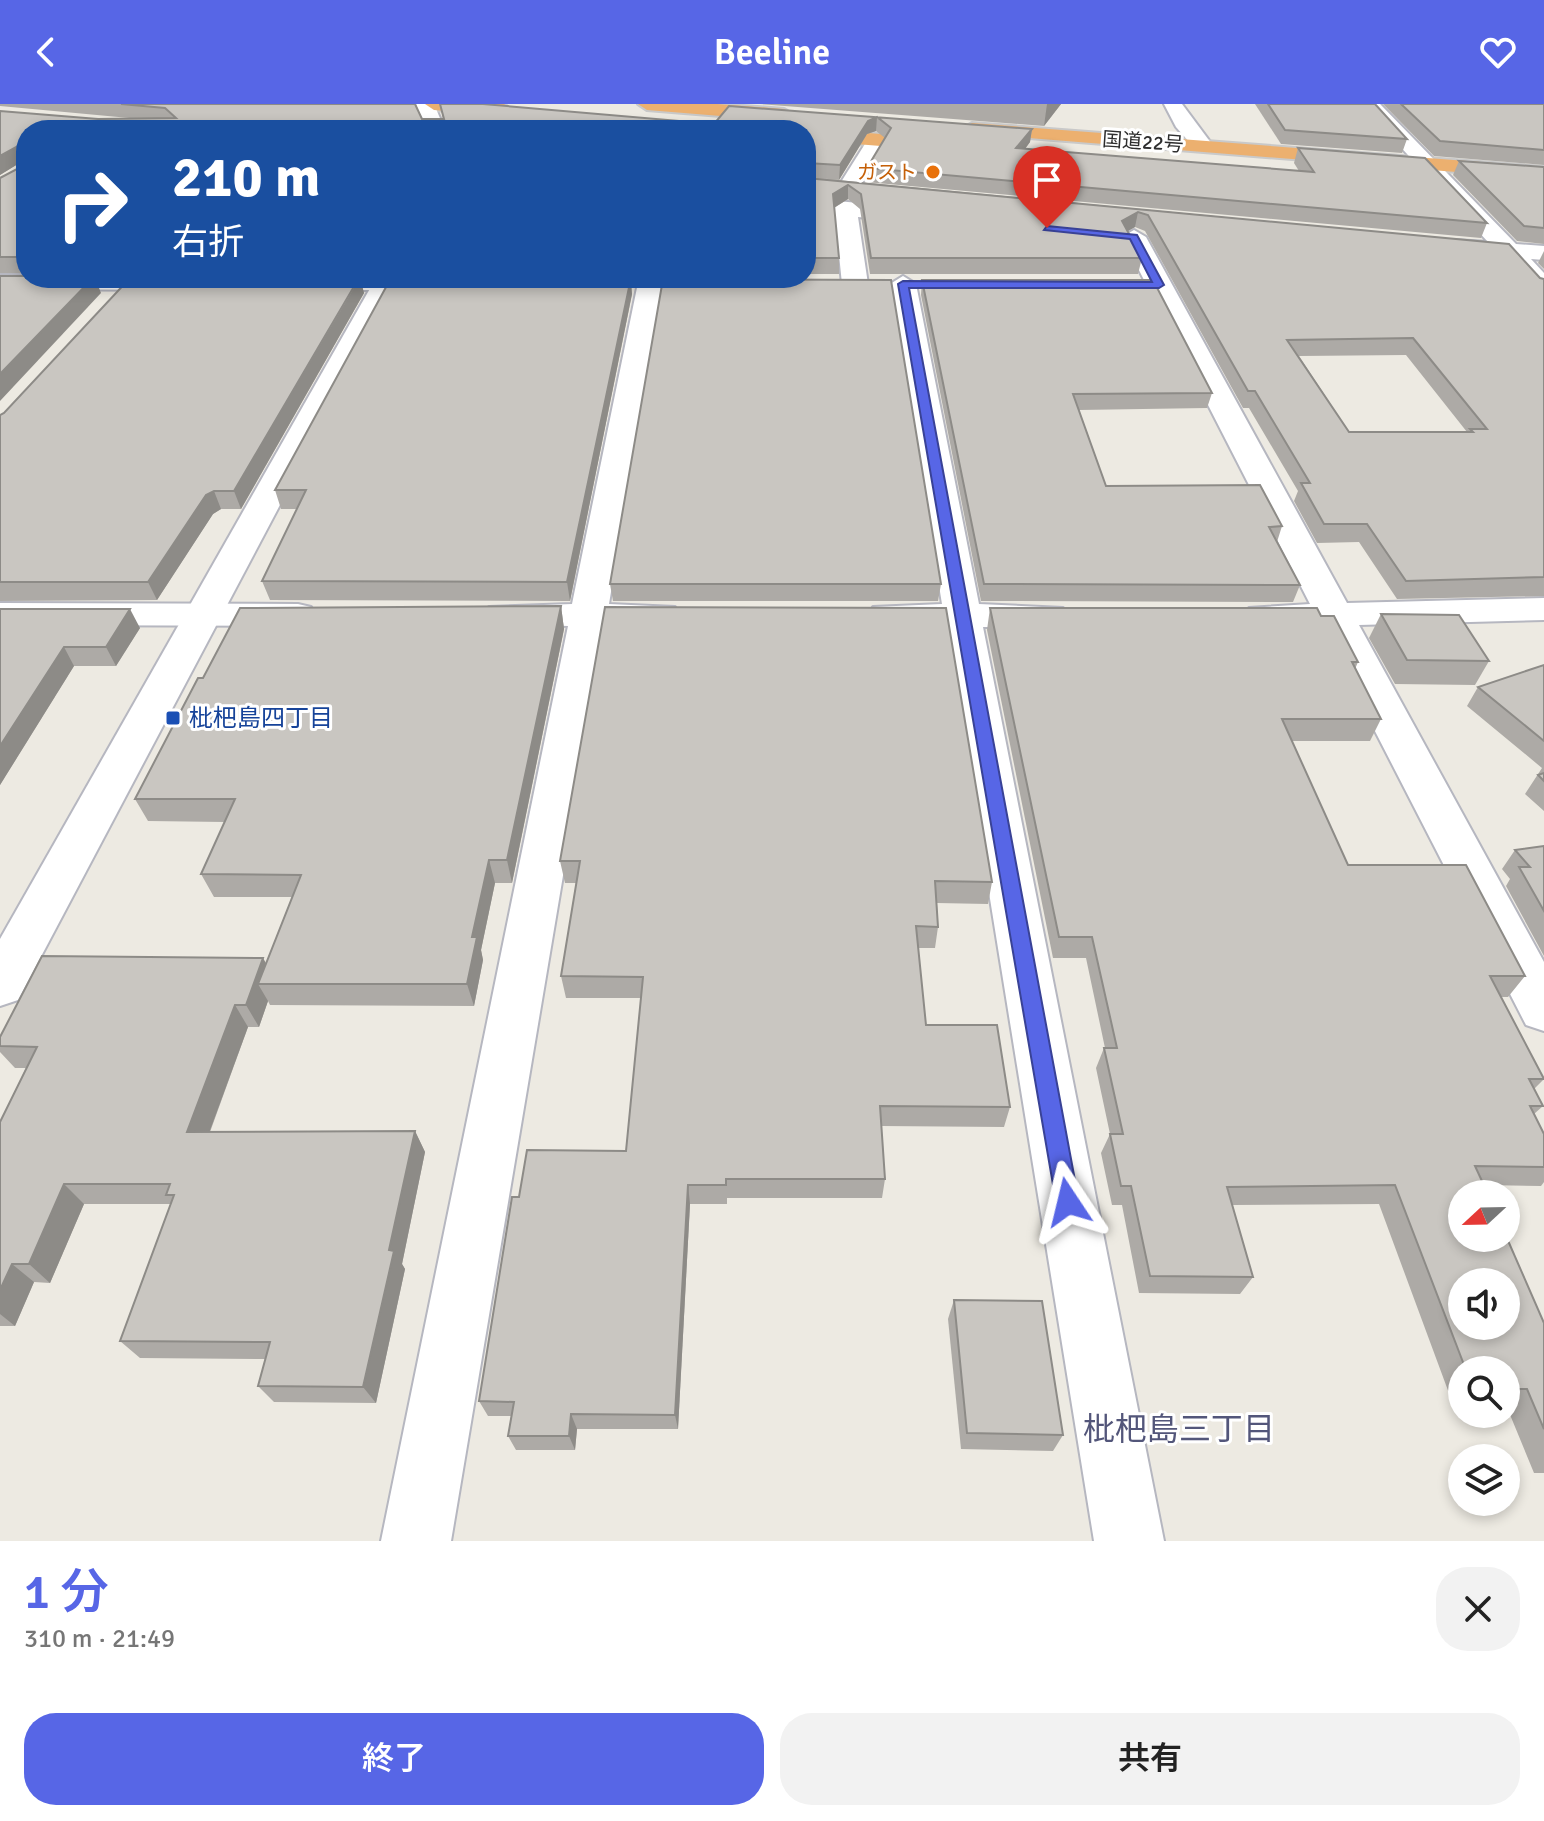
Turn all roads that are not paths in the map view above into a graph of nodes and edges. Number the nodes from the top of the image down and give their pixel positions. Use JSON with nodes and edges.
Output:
{"nodes":[{"id":1,"x":434,"y":104,"type":"edge"},
{"id":2,"x":647,"y":104,"type":"edge"},
{"id":3,"x":1173,"y":104,"type":"edge"},
{"id":4,"x":1370,"y":104,"type":"edge"},
{"id":5,"x":525,"y":111,"type":"edge"},
{"id":6,"x":816,"y":135,"type":"edge"},
{"id":7,"x":877,"y":140,"type":"junction"},
{"id":8,"x":1204,"y":147,"type":"junction"},
{"id":9,"x":1424,"y":164,"type":"junction"},
{"id":10,"x":1544,"y":173,"type":"edge"},
{"id":11,"x":1447,"y":185,"type":"junction"},
{"id":12,"x":816,"y":189,"type":"edge"},
{"id":13,"x":1544,"y":192,"type":"edge"},
{"id":14,"x":847,"y":199,"type":"junction"},
{"id":15,"x":816,"y":204,"type":"edge"},
{"id":16,"x":939,"y":208,"type":"edge"},
{"id":17,"x":1135,"y":229,"type":"edge"},
{"id":18,"x":1430,"y":253,"type":"edge"},
{"id":19,"x":1523,"y":258,"type":"edge"},
{"id":20,"x":823,"y":284,"type":"edge"},
{"id":21,"x":855,"y":284,"type":"junction"},
{"id":22,"x":1544,"y":287,"type":"edge"},
{"id":23,"x":124,"y":288,"type":"edge"},
{"id":24,"x":383,"y":288,"type":"edge"},
{"id":25,"x":649,"y":288,"type":"edge"},
{"id":26,"x":107,"y":306,"type":"edge"},
{"id":27,"x":1544,"y":609,"type":"edge"},
{"id":28,"x":0,"y":614,"type":"edge"},
{"id":29,"x":203,"y":615,"type":"junction"},
{"id":30,"x":327,"y":615,"type":"edge"},
{"id":31,"x":467,"y":615,"type":"edge"},
{"id":32,"x":591,"y":615,"type":"junction"},
{"id":33,"x":699,"y":615,"type":"edge"},
{"id":34,"x":853,"y":615,"type":"edge"},
{"id":35,"x":961,"y":615,"type":"junction"},
{"id":36,"x":1085,"y":616,"type":"edge"},
{"id":37,"x":1225,"y":616,"type":"edge"},
{"id":38,"x":1333,"y":616,"type":"junction"},
{"id":39,"x":0,"y":985,"type":"edge"},
{"id":40,"x":1544,"y":1010,"type":"edge"},
{"id":41,"x":416,"y":1541,"type":"edge"},
{"id":42,"x":1129,"y":1541,"type":"edge"}],
"edges":[{"from":1,"to":5,"type":"highway"},
{"from":2,"to":8,"type":"highway","name":"国道22号"},
{"from":3,"to":8,"type":"street"},
{"from":4,"to":9,"type":"street"},
{"from":6,"to":7,"type":"highway","name":"国道22号"},
{"from":7,"to":11,"type":"highway","name":"国道22号"},
{"from":7,"to":14,"type":"street"},
{"from":8,"to":9,"type":"highway","name":"国道22号"},
{"from":9,"to":10,"type":"highway","name":"国道22号"},
{"from":9,"to":11,"type":"street"},
{"from":11,"to":13,"type":"highway","name":"国道22号"},
{"from":11,"to":19,"type":"street"},
{"from":12,"to":14,"type":"street"},
{"from":14,"to":15,"type":"street"},
{"from":14,"to":16,"type":"street"},
{"from":14,"to":21,"type":"street"},
{"from":17,"to":38,"type":"street"},
{"from":18,"to":19,"type":"street"},
{"from":19,"to":22,"type":"street"},
{"from":20,"to":21,"type":"street"},
{"from":21,"to":35,"type":"street"},
{"from":23,"to":26,"type":"street"},
{"from":24,"to":29,"type":"street"},
{"from":25,"to":32,"type":"street"},
{"from":27,"to":38,"type":"street"},
{"from":28,"to":29,"type":"street"},
{"from":29,"to":30,"type":"street"},
{"from":29,"to":39,"type":"street"},
{"from":31,"to":32,"type":"street"},
{"from":32,"to":33,"type":"street"},
{"from":32,"to":41,"type":"street"},
{"from":34,"to":35,"type":"street"},
{"from":35,"to":36,"type":"street"},
{"from":35,"to":42,"type":"street"},
{"from":37,"to":38,"type":"street"},
{"from":38,"to":40,"type":"street"}]}
